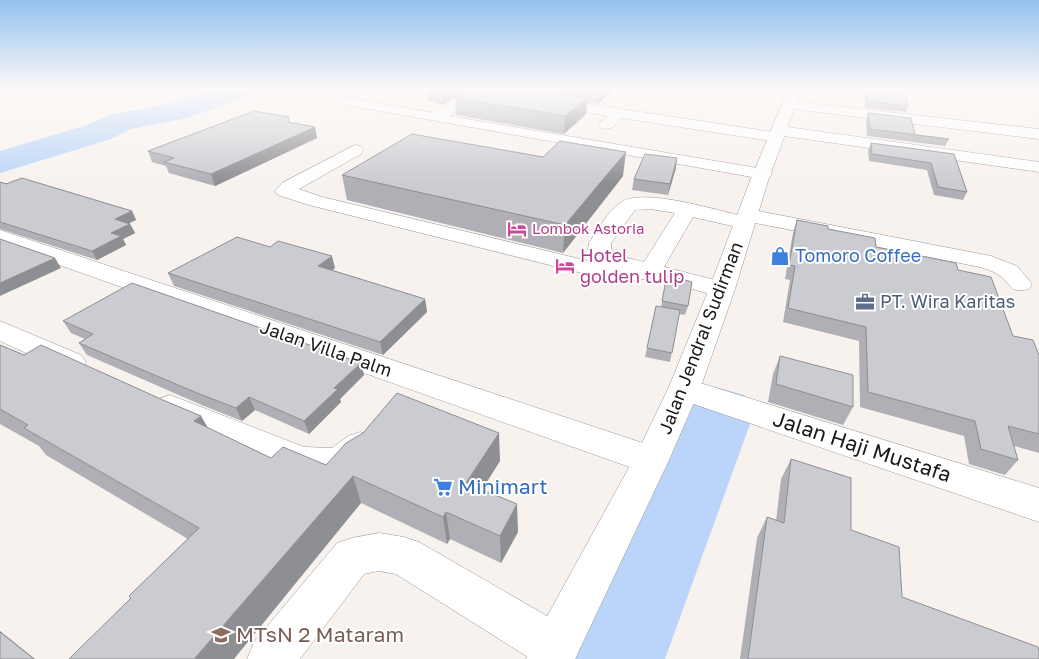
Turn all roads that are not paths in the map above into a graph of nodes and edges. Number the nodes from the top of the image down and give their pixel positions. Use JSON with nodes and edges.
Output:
{"nodes":[{"id":1,"x":453,"y":121,"type":"edge"},
{"id":2,"x":611,"y":121,"type":"edge"},
{"id":3,"x":636,"y":121,"type":"edge"},
{"id":4,"x":783,"y":121,"type":"edge"},
{"id":5,"x":809,"y":121,"type":"edge"},
{"id":6,"x":852,"y":121,"type":"edge"},
{"id":7,"x":1039,"y":134,"type":"edge"},
{"id":8,"x":589,"y":142,"type":"junction"},
{"id":9,"x":355,"y":150,"type":"dead end"},
{"id":10,"x":1039,"y":166,"type":"edge"},
{"id":11,"x":763,"y":174,"type":"junction"},
{"id":12,"x":340,"y":186,"type":"edge"},
{"id":13,"x":316,"y":201,"type":"junction"},
{"id":14,"x":687,"y":210,"type":"junction"},
{"id":15,"x":747,"y":219,"type":"junction"},
{"id":16,"x":0,"y":237,"type":"edge"},
{"id":17,"x":650,"y":271,"type":"junction"},
{"id":18,"x":1020,"y":284,"type":"dead end"},
{"id":19,"x":722,"y":290,"type":"junction"},
{"id":20,"x":0,"y":330,"type":"edge"},
{"id":21,"x":96,"y":373,"type":"edge"},
{"id":22,"x":684,"y":389,"type":"junction"},
{"id":23,"x":148,"y":397,"type":"edge"},
{"id":24,"x":398,"y":400,"type":"junction"},
{"id":25,"x":651,"y":460,"type":"junction"},
{"id":26,"x":1039,"y":505,"type":"edge"},
{"id":27,"x":553,"y":653,"type":"edge"},
{"id":28,"x":271,"y":659,"type":"edge"}],
"edges":[{"from":1,"to":8,"type":"main road"},
{"from":2,"to":8,"type":"main road"},
{"from":3,"to":8,"type":"main road"},
{"from":4,"to":11,"type":"main road","name":"Jalan Jendral Sudirman"},
{"from":5,"to":10,"type":"main road"},
{"from":6,"to":7,"type":"main road"},
{"from":8,"to":11,"type":"main road"},
{"from":9,"to":13,"type":"main road"},
{"from":11,"to":15,"type":"main road","name":"Jalan Jendral Sudirman"},
{"from":12,"to":13,"type":"main road"},
{"from":13,"to":17,"type":"main road"},
{"from":14,"to":15,"type":"main road"},
{"from":14,"to":17,"type":"main road"},
{"from":14,"to":17,"type":"main road"},
{"from":15,"to":18,"type":"main road"},
{"from":15,"to":19,"type":"main road","name":"Jalan Jendral Sudirman"},
{"from":16,"to":24,"type":"main road","name":"Jalan Villa Palm"},
{"from":17,"to":19,"type":"main road"},
{"from":19,"to":22,"type":"main road","name":"Jalan Jendral Sudirman"},
{"from":20,"to":21,"type":"main road"},
{"from":22,"to":25,"type":"main road","name":"Jalan Jendral Sudirman"},
{"from":22,"to":26,"type":"main road","name":"Jalan Haji Mustafa"},
{"from":23,"to":24,"type":"main road"},
{"from":24,"to":25,"type":"main road","name":"Jalan Villa Palm"},
{"from":25,"to":27,"type":"main road","name":"Jalan Jendral Sudirman"},
{"from":27,"to":28,"type":"main road"}]}
